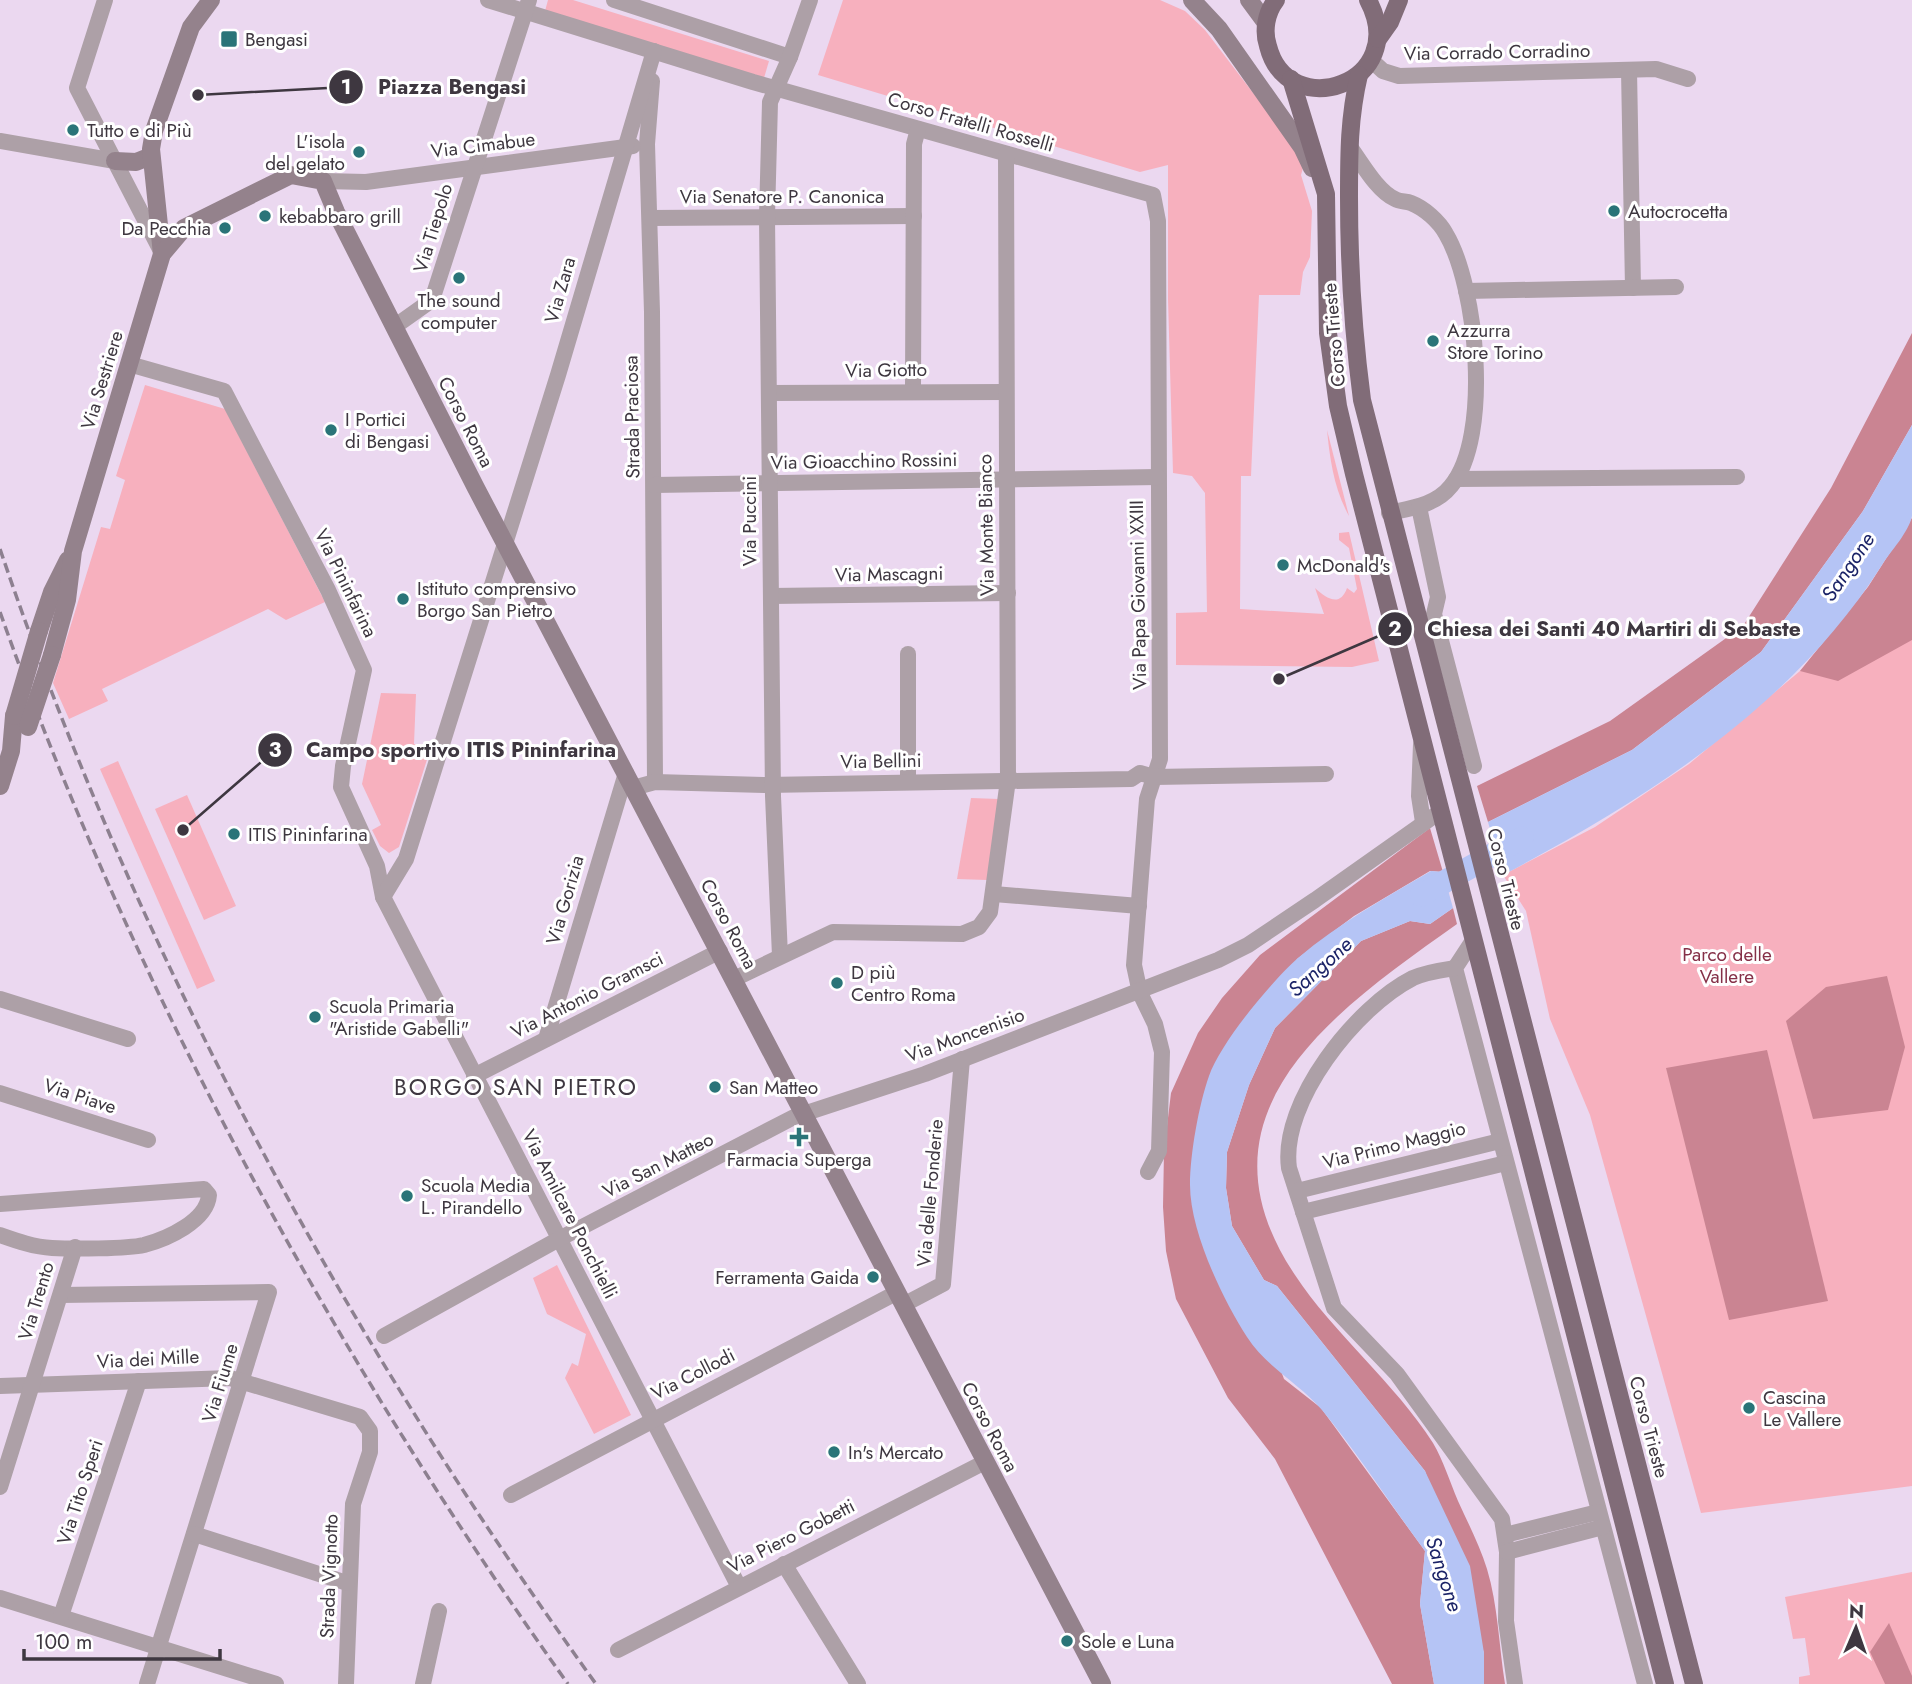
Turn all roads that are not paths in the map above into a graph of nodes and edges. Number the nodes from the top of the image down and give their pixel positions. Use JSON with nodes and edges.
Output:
{"nodes":[{"id":1,"x":105,"y":0,"type":"edge"},
{"id":2,"x":211,"y":0,"type":"edge"},
{"id":3,"x":488,"y":0,"type":"edge"},
{"id":4,"x":614,"y":0,"type":"edge"},
{"id":5,"x":810,"y":0,"type":"edge"},
{"id":6,"x":1192,"y":0,"type":"edge"},
{"id":7,"x":1250,"y":0,"type":"edge"},
{"id":8,"x":1276,"y":0,"type":"edge"},
{"id":9,"x":1368,"y":0,"type":"edge"},
{"id":10,"x":1399,"y":0,"type":"edge"},
{"id":11,"x":527,"y":6,"type":"edge"},
{"id":12,"x":1266,"y":23,"type":"junction"},
{"id":13,"x":1378,"y":39,"type":"junction"},
{"id":14,"x":654,"y":51,"type":"junction"},
{"id":15,"x":790,"y":57,"type":"junction"},
{"id":16,"x":1371,"y":60,"type":"junction"},
{"id":17,"x":1629,"y":70,"type":"junction"},
{"id":18,"x":1359,"y":75,"type":"junction"},
{"id":19,"x":1291,"y":79,"type":"junction"},
{"id":20,"x":1688,"y":79,"type":"dead end"},
{"id":21,"x":778,"y":87,"type":"junction"},
{"id":22,"x":918,"y":129,"type":"junction"},
{"id":23,"x":0,"y":141,"type":"edge"},
{"id":24,"x":646,"y":144,"type":"junction"},
{"id":25,"x":624,"y":147,"type":"junction"},
{"id":26,"x":1349,"y":147,"type":"junction"},
{"id":27,"x":1006,"y":154,"type":"junction"},
{"id":28,"x":151,"y":156,"type":"junction"},
{"id":29,"x":115,"y":161,"type":"junction"},
{"id":30,"x":474,"y":166,"type":"junction"},
{"id":31,"x":323,"y":181,"type":"junction"},
{"id":32,"x":1326,"y":194,"type":"junction"},
{"id":33,"x":1153,"y":195,"type":"joint"},
{"id":34,"x":767,"y":216,"type":"junction"},
{"id":35,"x":914,"y":216,"type":"junction"},
{"id":36,"x":650,"y":218,"type":"junction"},
{"id":37,"x":162,"y":254,"type":"junction"},
{"id":38,"x":1676,"y":287,"type":"dead end"},
{"id":39,"x":1633,"y":288,"type":"junction"},
{"id":40,"x":1466,"y":291,"type":"junction"},
{"id":41,"x":394,"y":327,"type":"junction"},
{"id":42,"x":129,"y":364,"type":"junction"},
{"id":43,"x":913,"y":390,"type":"junction"},
{"id":44,"x":1004,"y":391,"type":"junction"},
{"id":45,"x":769,"y":393,"type":"junction"},
{"id":46,"x":1158,"y":477,"type":"junction"},
{"id":47,"x":1737,"y":477,"type":"dead end"},
{"id":48,"x":1456,"y":479,"type":"junction"},
{"id":49,"x":1006,"y":480,"type":"junction"},
{"id":50,"x":770,"y":483,"type":"junction"},
{"id":51,"x":654,"y":485,"type":"junction"},
{"id":52,"x":1419,"y":507,"type":"junction"},
{"id":53,"x":1389,"y":513,"type":"junction"},
{"id":54,"x":505,"y":541,"type":"junction"},
{"id":55,"x":73,"y":551,"type":"junction"},
{"id":56,"x":1008,"y":593,"type":"junction"},
{"id":57,"x":771,"y":596,"type":"junction"},
{"id":58,"x":908,"y":654,"type":"dead end"},
{"id":59,"x":21,"y":721,"type":"junction"},
{"id":60,"x":1422,"y":736,"type":"junction"},
{"id":61,"x":5,"y":749,"type":"edge"},
{"id":62,"x":1474,"y":766,"type":"dead end"},
{"id":63,"x":1326,"y":774,"type":"dead end"},
{"id":64,"x":1144,"y":778,"type":"junction"},
{"id":65,"x":1008,"y":780,"type":"junction"},
{"id":66,"x":630,"y":781,"type":"junction"},
{"id":67,"x":908,"y":781,"type":"junction"},
{"id":68,"x":655,"y":782,"type":"junction"},
{"id":69,"x":773,"y":785,"type":"junction"},
{"id":70,"x":0,"y":786,"type":"edge"},
{"id":71,"x":1441,"y":811,"type":"junction"},
{"id":72,"x":1423,"y":822,"type":"junction"},
{"id":73,"x":994,"y":894,"type":"junction"},
{"id":74,"x":383,"y":897,"type":"junction"},
{"id":75,"x":1139,"y":906,"type":"junction"},
{"id":76,"x":1470,"y":934,"type":"junction"},
{"id":77,"x":720,"y":951,"type":"junction"},
{"id":78,"x":780,"y":957,"type":"junction"},
{"id":79,"x":1455,"y":968,"type":"junction"},
{"id":80,"x":734,"y":979,"type":"junction"},
{"id":81,"x":1140,"y":993,"type":"junction"},
{"id":82,"x":0,"y":999,"type":"edge"},
{"id":83,"x":128,"y":1039,"type":"dead end"},
{"id":84,"x":546,"y":1040,"type":"junction"},
{"id":85,"x":962,"y":1059,"type":"junction"},
{"id":86,"x":474,"y":1076,"type":"junction"},
{"id":87,"x":0,"y":1093,"type":"edge"},
{"id":88,"x":804,"y":1115,"type":"junction"},
{"id":89,"x":148,"y":1140,"type":"dead end"},
{"id":90,"x":1500,"y":1141,"type":"junction"},
{"id":91,"x":1506,"y":1163,"type":"junction"},
{"id":92,"x":1148,"y":1172,"type":"dead end"},
{"id":93,"x":1297,"y":1191,"type":"junction"},
{"id":94,"x":0,"y":1204,"type":"edge"},
{"id":95,"x":1303,"y":1212,"type":"junction"},
{"id":96,"x":0,"y":1235,"type":"edge"},
{"id":97,"x":559,"y":1239,"type":"junction"},
{"id":98,"x":75,"y":1247,"type":"junction"},
{"id":99,"x":61,"y":1295,"type":"junction"},
{"id":100,"x":900,"y":1299,"type":"junction"},
{"id":101,"x":384,"y":1336,"type":"dead end"},
{"id":102,"x":139,"y":1381,"type":"junction"},
{"id":103,"x":243,"y":1381,"type":"junction"},
{"id":104,"x":32,"y":1385,"type":"junction"},
{"id":105,"x":0,"y":1386,"type":"edge"},
{"id":106,"x":653,"y":1419,"type":"junction"},
{"id":107,"x":370,"y":1431,"type":"joint"},
{"id":108,"x":985,"y":1462,"type":"junction"},
{"id":109,"x":0,"y":1488,"type":"edge"},
{"id":110,"x":511,"y":1495,"type":"dead end"},
{"id":111,"x":1601,"y":1520,"type":"junction"},
{"id":112,"x":194,"y":1534,"type":"junction"},
{"id":113,"x":1505,"y":1535,"type":"junction"},
{"id":114,"x":1507,"y":1552,"type":"junction"},
{"id":115,"x":784,"y":1564,"type":"junction"},
{"id":116,"x":347,"y":1583,"type":"junction"},
{"id":117,"x":739,"y":1587,"type":"junction"},
{"id":118,"x":0,"y":1598,"type":"edge"},
{"id":119,"x":439,"y":1611,"type":"dead end"},
{"id":120,"x":61,"y":1616,"type":"junction"},
{"id":121,"x":158,"y":1647,"type":"junction"},
{"id":122,"x":618,"y":1650,"type":"dead end"},
{"id":123,"x":146,"y":1684,"type":"edge"},
{"id":124,"x":276,"y":1684,"type":"edge"},
{"id":125,"x":346,"y":1684,"type":"edge"},
{"id":126,"x":424,"y":1684,"type":"edge"},
{"id":127,"x":858,"y":1684,"type":"edge"},
{"id":128,"x":1101,"y":1684,"type":"edge"},
{"id":129,"x":1516,"y":1684,"type":"edge"},
{"id":130,"x":1645,"y":1684,"type":"edge"},
{"id":131,"x":1665,"y":1684,"type":"edge"},
{"id":132,"x":1694,"y":1684,"type":"edge"}],
"edges":[{"from":1,"to":29,"type":"street"},
{"from":2,"to":28,"type":"street"},
{"from":3,"to":11,"type":"street"},
{"from":4,"to":15,"type":"street"},
{"from":5,"to":15,"type":"street","name":"Via Puccini"},
{"from":6,"to":32,"type":"street"},
{"from":7,"to":12,"type":"street"},
{"from":8,"to":12,"type":"main road"},
{"from":9,"to":13,"type":"main road"},
{"from":10,"to":13,"type":"main road"},
{"from":11,"to":14,"type":"street"},
{"from":11,"to":30,"type":"street","name":"Via Tiepolo"},
{"from":12,"to":19,"type":"main road"},
{"from":13,"to":16,"type":"main road"},
{"from":14,"to":21,"type":"street"},
{"from":14,"to":24,"type":"street","name":"Strada Praciosa"},
{"from":14,"to":25,"type":"street","name":"Via Zara"},
{"from":15,"to":21,"type":"street","name":"Via Puccini"},
{"from":16,"to":17,"type":"street","name":"Via Corrado Corradino"},
{"from":16,"to":18,"type":"main road"},
{"from":17,"to":20,"type":"street","name":"Via Corrado Corradino"},
{"from":17,"to":39,"type":"street"},
{"from":18,"to":19,"type":"main road"},
{"from":18,"to":26,"type":"main road","name":"Corso Trieste"},
{"from":19,"to":32,"type":"main road","name":"Corso Trieste"},
{"from":21,"to":22,"type":"street","name":"Corso Fratelli Rosselli"},
{"from":21,"to":34,"type":"street","name":"Via Puccini"},
{"from":22,"to":27,"type":"street","name":"Corso Fratelli Rosselli"},
{"from":22,"to":35,"type":"street"},
{"from":23,"to":29,"type":"street"},
{"from":24,"to":25,"type":"street","name":"Via Cimabue"},
{"from":24,"to":36,"type":"street","name":"Strada Praciosa"},
{"from":25,"to":30,"type":"street","name":"Via Cimabue"},
{"from":25,"to":54,"type":"street","name":"Via Zara"},
{"from":26,"to":40,"type":"street"},
{"from":26,"to":53,"type":"main road","name":"Corso Trieste"},
{"from":27,"to":33,"type":"street","name":"Corso Fratelli Rosselli"},
{"from":27,"to":44,"type":"street","name":"Via Monte Bianco"},
{"from":28,"to":29,"type":"street"},
{"from":28,"to":37,"type":"street"},
{"from":29,"to":37,"type":"street"},
{"from":30,"to":31,"type":"street","name":"Via Cimabue"},
{"from":30,"to":41,"type":"street","name":"Via Tiepolo"},
{"from":31,"to":37,"type":"street","name":"Via Sestriere"},
{"from":31,"to":41,"type":"street","name":"Corso Roma"},
{"from":32,"to":60,"type":"main road","name":"Corso Trieste"},
{"from":33,"to":46,"type":"street","name":"Via Papa Giovanni XXIII"},
{"from":34,"to":35,"type":"street","name":"Via Senatore P. Canonica"},
{"from":34,"to":36,"type":"street","name":"Via Senatore P. Canonica"},
{"from":34,"to":45,"type":"street","name":"Via Puccini"},
{"from":35,"to":43,"type":"street"},
{"from":36,"to":51,"type":"street","name":"Strada Praciosa"},
{"from":37,"to":42,"type":"street","name":"Via Sestriere"},
{"from":38,"to":39,"type":"street"},
{"from":39,"to":40,"type":"street"},
{"from":40,"to":48,"type":"street"},
{"from":41,"to":54,"type":"street","name":"Corso Roma"},
{"from":42,"to":55,"type":"street","name":"Via Sestriere"},
{"from":42,"to":74,"type":"street","name":"Via Pininfarina"},
{"from":43,"to":44,"type":"street","name":"Via Giotto"},
{"from":43,"to":45,"type":"street","name":"Via Giotto"},
{"from":44,"to":49,"type":"street","name":"Via Monte Bianco"},
{"from":45,"to":50,"type":"street","name":"Via Puccini"},
{"from":46,"to":49,"type":"street","name":"Via Gioacchino Rossini"},
{"from":46,"to":64,"type":"street","name":"Via Papa Giovanni XXIII"},
{"from":47,"to":48,"type":"street"},
{"from":48,"to":52,"type":"street"},
{"from":49,"to":50,"type":"street","name":"Via Gioacchino Rossini"},
{"from":49,"to":56,"type":"street","name":"Via Monte Bianco"},
{"from":50,"to":51,"type":"street","name":"Via Gioacchino Rossini"},
{"from":50,"to":57,"type":"street","name":"Via Puccini"},
{"from":51,"to":68,"type":"street","name":"Strada Praciosa"},
{"from":52,"to":53,"type":"street"},
{"from":52,"to":62,"type":"street"},
{"from":53,"to":132,"type":"main road","name":"Corso Trieste"},
{"from":54,"to":66,"type":"street","name":"Corso Roma"},
{"from":54,"to":74,"type":"street"},
{"from":55,"to":59,"type":"street","name":"Via Sestriere","bridge":true},
{"from":55,"to":59,"type":"street","name":"Via Sestriere","bridge":true},
{"from":56,"to":57,"type":"street","name":"Via Mascagni"},
{"from":56,"to":65,"type":"street","name":"Via Monte Bianco"},
{"from":57,"to":69,"type":"street","name":"Via Puccini"},
{"from":58,"to":67,"type":"street"},
{"from":59,"to":61,"type":"street","name":"Via Sestriere"},
{"from":60,"to":71,"type":"main road","name":"Corso Trieste"},
{"from":60,"to":72,"type":"street"},
{"from":61,"to":70,"type":"street","name":"Via Sestriere"},
{"from":63,"to":64,"type":"street","name":"Via Bellini"},
{"from":64,"to":65,"type":"street","name":"Via Bellini"},
{"from":64,"to":75,"type":"street","name":"Via Papa Giovanni XXIII"},
{"from":65,"to":67,"type":"street","name":"Via Bellini"},
{"from":65,"to":73,"type":"street","name":"Via Monte Bianco"},
{"from":66,"to":68,"type":"street","name":"Via Bellini"},
{"from":66,"to":77,"type":"street","name":"Corso Roma"},
{"from":66,"to":84,"type":"street","name":"Via Gorizia"},
{"from":67,"to":69,"type":"street","name":"Via Bellini"},
{"from":68,"to":69,"type":"street","name":"Via Bellini"},
{"from":69,"to":78,"type":"street","name":"Via Puccini"},
{"from":71,"to":72,"type":"street","name":"Via Moncenisio"},
{"from":71,"to":76,"type":"main road","name":"Corso Trieste"},
{"from":72,"to":81,"type":"street","name":"Via Moncenisio"},
{"from":73,"to":75,"type":"street"},
{"from":73,"to":78,"type":"street","name":"Via Monte Bianco"},
{"from":74,"to":86,"type":"street","name":"Via Amilcare Ponchielli"},
{"from":75,"to":81,"type":"street","name":"Via Papa Giovanni XXIII"},
{"from":76,"to":79,"type":"street"},
{"from":76,"to":131,"type":"main road","name":"Corso Trieste"},
{"from":77,"to":80,"type":"street","name":"Corso Roma"},
{"from":77,"to":84,"type":"street","name":"Via Antonio Gramsci"},
{"from":78,"to":80,"type":"street","name":"Via Monte Bianco"},
{"from":79,"to":90,"type":"street"},
{"from":79,"to":93,"type":"street"},
{"from":80,"to":88,"type":"street","name":"Corso Roma"},
{"from":81,"to":85,"type":"street","name":"Via Moncenisio"},
{"from":81,"to":92,"type":"street"},
{"from":82,"to":83,"type":"street"},
{"from":84,"to":86,"type":"street","name":"Via Antonio Gramsci"},
{"from":85,"to":88,"type":"street","name":"Via Moncenisio"},
{"from":85,"to":100,"type":"street","name":"Via delle Fonderie"},
{"from":86,"to":97,"type":"street","name":"Via Amilcare Ponchielli"},
{"from":87,"to":89,"type":"street","name":"Via Piave"},
{"from":88,"to":97,"type":"street","name":"Via San Matteo"},
{"from":88,"to":100,"type":"street","name":"Corso Roma"},
{"from":90,"to":91,"type":"street"},
{"from":90,"to":93,"type":"street","name":"Via Primo Maggio"},
{"from":91,"to":95,"type":"street"},
{"from":91,"to":111,"type":"street"},
{"from":93,"to":95,"type":"street"},
{"from":94,"to":98,"type":"street"},
{"from":95,"to":113,"type":"street"},
{"from":96,"to":98,"type":"street"},
{"from":97,"to":101,"type":"street","name":"Via San Matteo"},
{"from":97,"to":106,"type":"street","name":"Via Amilcare Ponchielli"},
{"from":98,"to":99,"type":"street","name":"Via Trento"},
{"from":99,"to":103,"type":"street","name":"Via Fiume"},
{"from":99,"to":104,"type":"street","name":"Via Trento"},
{"from":100,"to":106,"type":"street","name":"Via Collodi"},
{"from":100,"to":108,"type":"street","name":"Corso Roma"},
{"from":102,"to":103,"type":"street","name":"Via dei Mille"},
{"from":102,"to":104,"type":"street","name":"Via dei Mille"},
{"from":102,"to":120,"type":"street","name":"Via Tito Speri"},
{"from":103,"to":107,"type":"street","name":"Via dei Mille"},
{"from":103,"to":112,"type":"street","name":"Via Fiume"},
{"from":104,"to":105,"type":"street","name":"Via dei Mille"},
{"from":104,"to":109,"type":"street","name":"Via Trento"},
{"from":106,"to":110,"type":"street","name":"Via Collodi"},
{"from":106,"to":117,"type":"street","name":"Via Amilcare Ponchielli"},
{"from":107,"to":116,"type":"street","name":"Strada Vignotto"},
{"from":108,"to":115,"type":"street","name":"Via Piero Gobetti"},
{"from":108,"to":128,"type":"street","name":"Corso Roma"},
{"from":111,"to":113,"type":"street"},
{"from":111,"to":114,"type":"street"},
{"from":111,"to":130,"type":"street"},
{"from":112,"to":116,"type":"street"},
{"from":112,"to":121,"type":"street","name":"Via Fiume"},
{"from":113,"to":114,"type":"street"},
{"from":114,"to":129,"type":"street"},
{"from":115,"to":117,"type":"street","name":"Via Piero Gobetti"},
{"from":115,"to":127,"type":"street"},
{"from":116,"to":125,"type":"street","name":"Strada Vignotto"},
{"from":117,"to":122,"type":"street","name":"Via Piero Gobetti"},
{"from":118,"to":120,"type":"street"},
{"from":119,"to":126,"type":"street"},
{"from":120,"to":121,"type":"street"},
{"from":121,"to":123,"type":"street","name":"Via Fiume"},
{"from":121,"to":124,"type":"street"}]}
